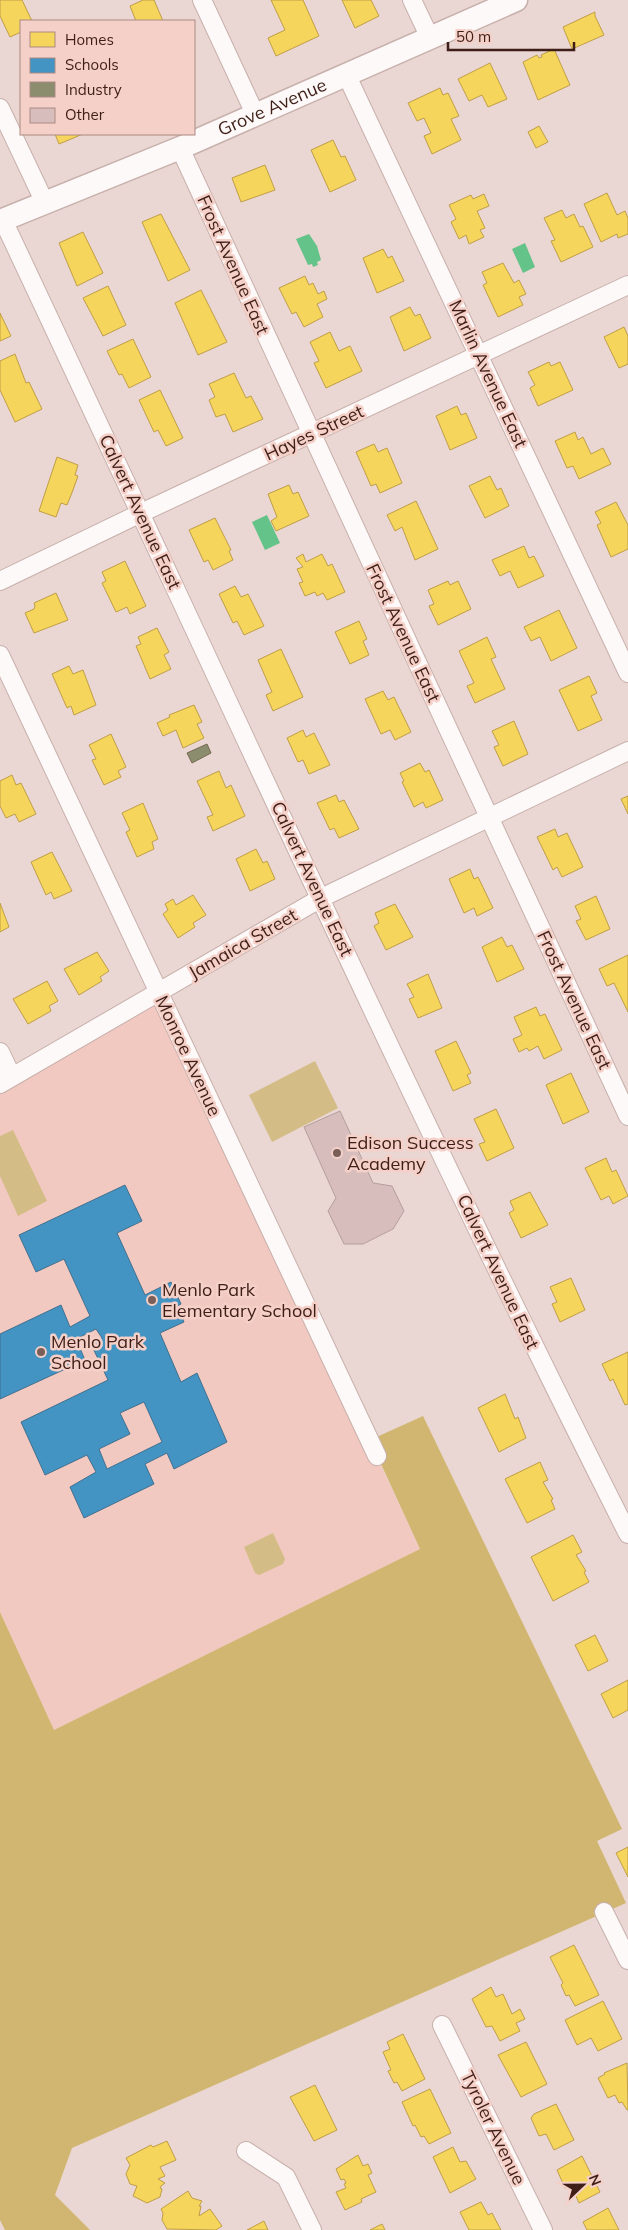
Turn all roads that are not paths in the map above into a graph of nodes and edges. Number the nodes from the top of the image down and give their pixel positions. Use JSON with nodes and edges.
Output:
{"nodes":[{"id":1,"x":202,"y":0,"type":"edge"},
{"id":2,"x":412,"y":0,"type":"edge"},
{"id":3,"x":516,"y":0,"type":"edge"},
{"id":4,"x":430,"y":38,"type":"junction"},
{"id":5,"x":347,"y":76,"type":"junction"},
{"id":6,"x":0,"y":108,"type":"edge"},
{"id":7,"x":256,"y":116,"type":"junction"},
{"id":8,"x":180,"y":148,"type":"junction"},
{"id":9,"x":45,"y":203,"type":"junction"},
{"id":10,"x":2,"y":221,"type":"edge"},
{"id":11,"x":628,"y":285,"type":"edge"},
{"id":12,"x":480,"y":356,"type":"junction"},
{"id":13,"x":310,"y":436,"type":"junction"},
{"id":14,"x":141,"y":513,"type":"junction"},
{"id":15,"x":0,"y":581,"type":"edge"},
{"id":16,"x":0,"y":655,"type":"edge"},
{"id":17,"x":628,"y":674,"type":"edge"},
{"id":18,"x":628,"y":751,"type":"edge"},
{"id":19,"x":490,"y":816,"type":"junction"},
{"id":20,"x":321,"y":898,"type":"junction"},
{"id":21,"x":159,"y":993,"type":"junction"},
{"id":22,"x":0,"y":1052,"type":"edge"},
{"id":23,"x":6,"y":1080,"type":"edge"},
{"id":24,"x":628,"y":1116,"type":"edge"},
{"id":25,"x":377,"y":1456,"type":"dead end"},
{"id":26,"x":628,"y":1534,"type":"edge"},
{"id":27,"x":604,"y":1912,"type":"dead end"},
{"id":28,"x":622,"y":1935,"type":"edge"},
{"id":29,"x":628,"y":1960,"type":"edge"},
{"id":30,"x":442,"y":2026,"type":"dead end"},
{"id":31,"x":246,"y":2151,"type":"dead end"},
{"id":32,"x":312,"y":2230,"type":"edge"},
{"id":33,"x":543,"y":2230,"type":"edge"}],
"edges":[{"from":1,"to":7,"type":"street"},
{"from":2,"to":4,"type":"street"},
{"from":3,"to":4,"type":"street","name":"Grove Avenue"},
{"from":4,"to":5,"type":"street","name":"Grove Avenue"},
{"from":5,"to":7,"type":"street","name":"Grove Avenue"},
{"from":5,"to":12,"type":"street","name":"Marlin Avenue East"},
{"from":6,"to":9,"type":"street"},
{"from":7,"to":8,"type":"street","name":"Grove Avenue"},
{"from":8,"to":9,"type":"street","name":"Grove Avenue"},
{"from":8,"to":13,"type":"street","name":"Frost Avenue East"},
{"from":9,"to":10,"type":"street","name":"Grove Avenue"},
{"from":10,"to":14,"type":"street","name":"Calvert Avenue East"},
{"from":11,"to":12,"type":"street","name":"Hayes Street"},
{"from":12,"to":13,"type":"street","name":"Hayes Street"},
{"from":12,"to":17,"type":"street","name":"Marlin Avenue East"},
{"from":13,"to":14,"type":"street","name":"Hayes Street"},
{"from":13,"to":19,"type":"street","name":"Frost Avenue East"},
{"from":14,"to":15,"type":"street","name":"Hayes Street"},
{"from":14,"to":20,"type":"street","name":"Calvert Avenue East"},
{"from":16,"to":21,"type":"street","name":"Monroe Avenue"},
{"from":18,"to":19,"type":"street","name":"Jamaica Street"},
{"from":19,"to":20,"type":"street","name":"Jamaica Street"},
{"from":19,"to":24,"type":"street","name":"Frost Avenue East"},
{"from":20,"to":21,"type":"street","name":"Jamaica Street"},
{"from":20,"to":26,"type":"street","name":"Calvert Avenue East"},
{"from":21,"to":23,"type":"street","name":"Jamaica Street"},
{"from":21,"to":25,"type":"street","name":"Monroe Avenue"},
{"from":22,"to":23,"type":"street"},
{"from":27,"to":28,"type":"street"},
{"from":28,"to":29,"type":"street"},
{"from":30,"to":33,"type":"street","name":"Tyroler Avenue"},
{"from":31,"to":32,"type":"street"}]}
